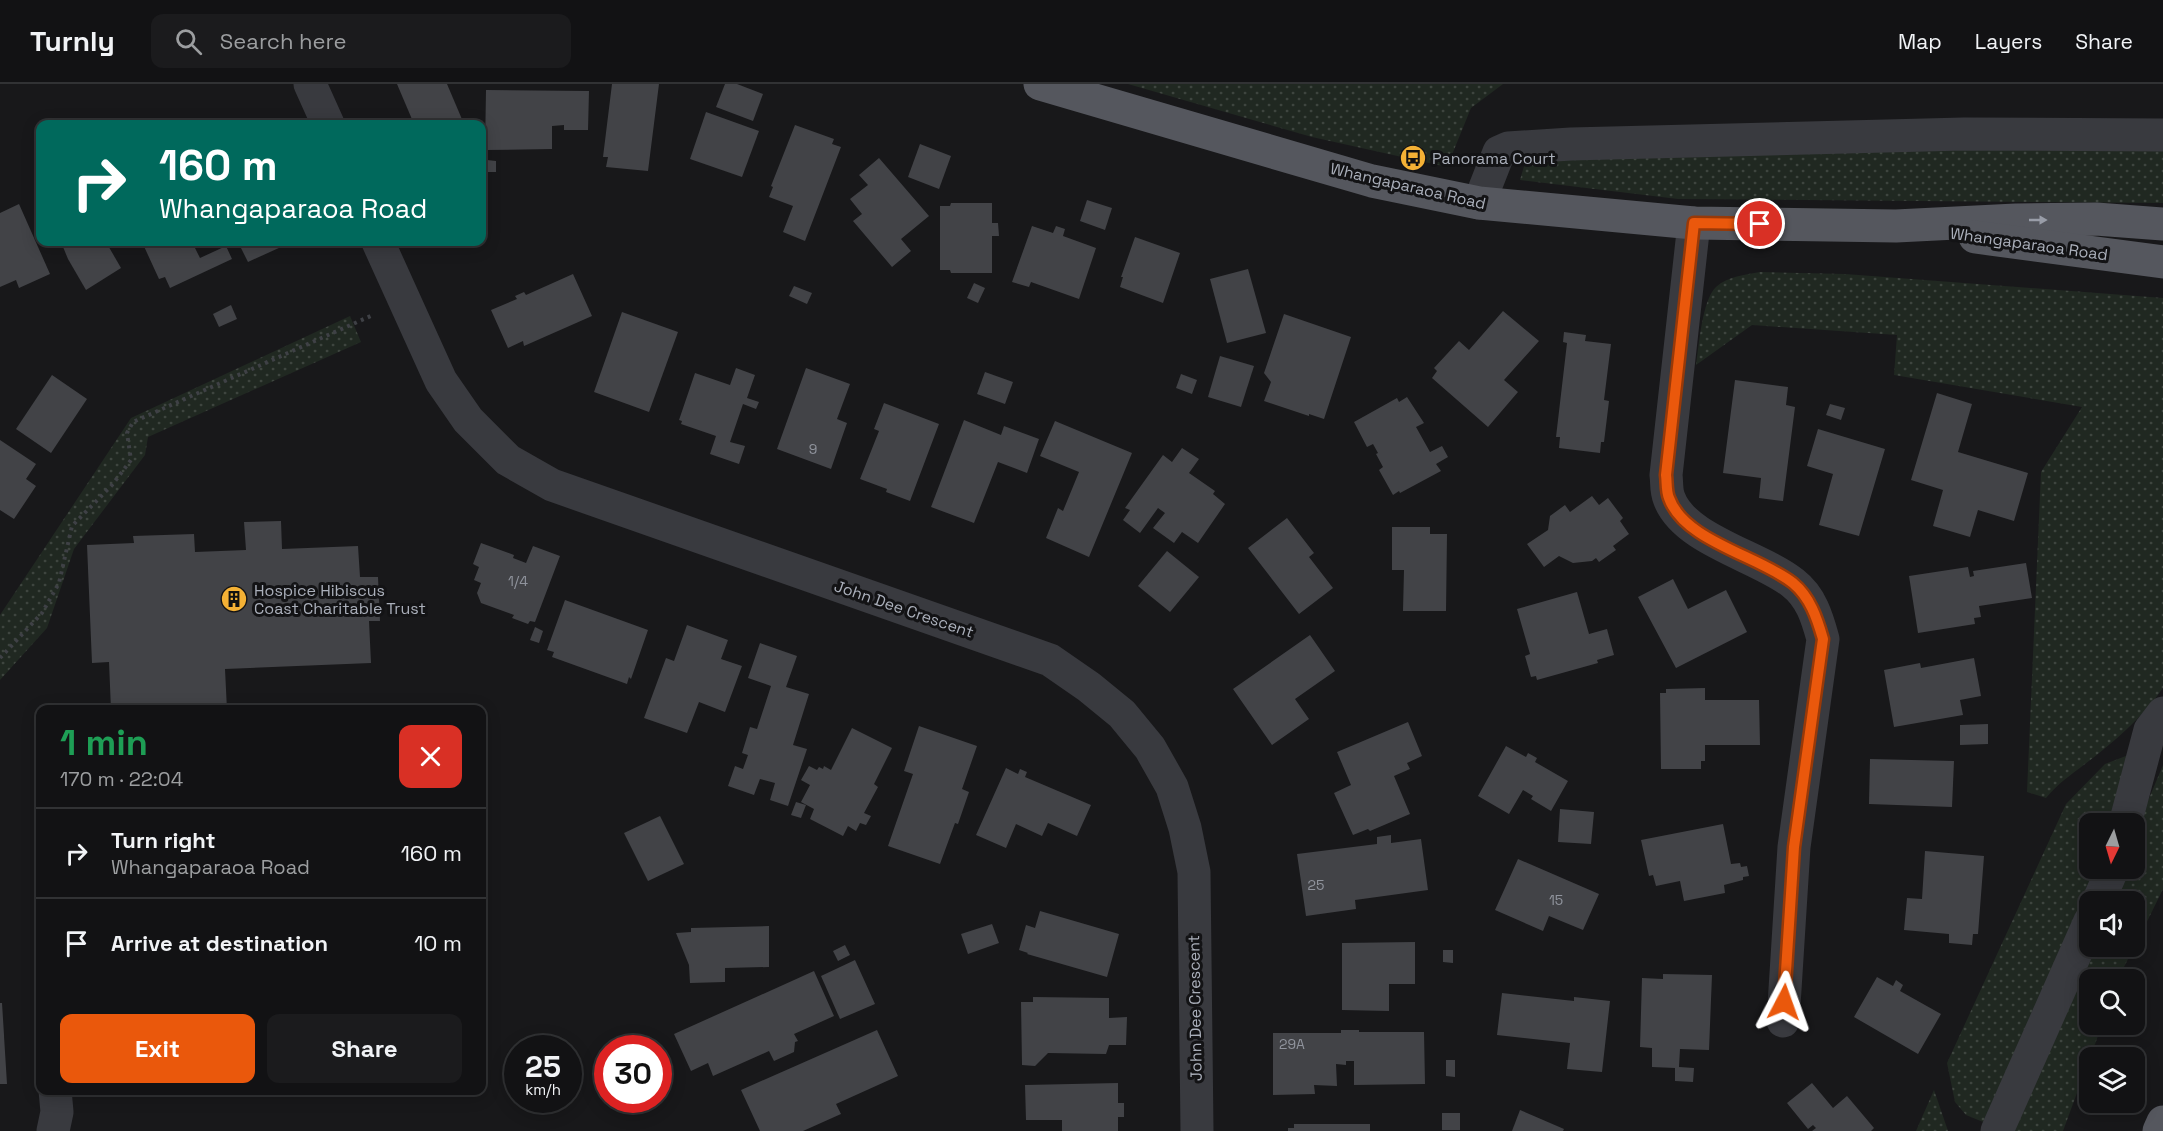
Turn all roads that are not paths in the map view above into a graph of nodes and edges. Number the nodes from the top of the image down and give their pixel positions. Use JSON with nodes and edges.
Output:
{"nodes":[{"id":1,"x":310,"y":84,"type":"edge"},
{"id":2,"x":1040,"y":84,"type":"edge"},
{"id":3,"x":326,"y":120,"type":"edge"},
{"id":4,"x":2163,"y":135,"type":"edge"},
{"id":5,"x":1479,"y":203,"type":"junction"},
{"id":6,"x":2163,"y":211,"type":"edge"},
{"id":7,"x":2096,"y":219,"type":"junction"},
{"id":8,"x":1694,"y":223,"type":"junction"},
{"id":9,"x":2163,"y":224,"type":"edge"},
{"id":10,"x":1896,"y":226,"type":"junction"},
{"id":11,"x":380,"y":246,"type":"edge"},
{"id":12,"x":2163,"y":262,"type":"edge"},
{"id":13,"x":2163,"y":713,"type":"edge"},
{"id":14,"x":2128,"y":813,"type":"edge"},
{"id":15,"x":2079,"y":946,"type":"edge"},
{"id":16,"x":1783,"y":1021,"type":"dead end"},
{"id":17,"x":55,"y":1095,"type":"edge"},
{"id":18,"x":2163,"y":1122,"type":"edge"},
{"id":19,"x":53,"y":1131,"type":"edge"},
{"id":20,"x":1197,"y":1131,"type":"edge"},
{"id":21,"x":1997,"y":1131,"type":"edge"},
{"id":22,"x":2158,"y":1131,"type":"edge"}],
"edges":[{"from":1,"to":3,"type":"street"},
{"from":2,"to":5,"type":"main road","name":"Whangaparaoa Road"},
{"from":4,"to":5,"type":"street"},
{"from":5,"to":8,"type":"main road","name":"Whangaparaoa Road"},
{"from":6,"to":7,"type":"main road"},
{"from":7,"to":9,"type":"main road","name":"Whangaparaoa Road"},
{"from":10,"to":7,"type":"main road","name":"Whangaparaoa Road","one_way":true},
{"from":8,"to":10,"type":"main road","name":"Whangaparaoa Road"},
{"from":8,"to":16,"type":"street"},
{"from":10,"to":12,"type":"main road","name":"Whangaparaoa Road"},
{"from":11,"to":20,"type":"street","name":"John Dee Crescent"},
{"from":13,"to":14,"type":"street"},
{"from":15,"to":21,"type":"street"},
{"from":17,"to":19,"type":"street"},
{"from":18,"to":22,"type":"main road"}]}
